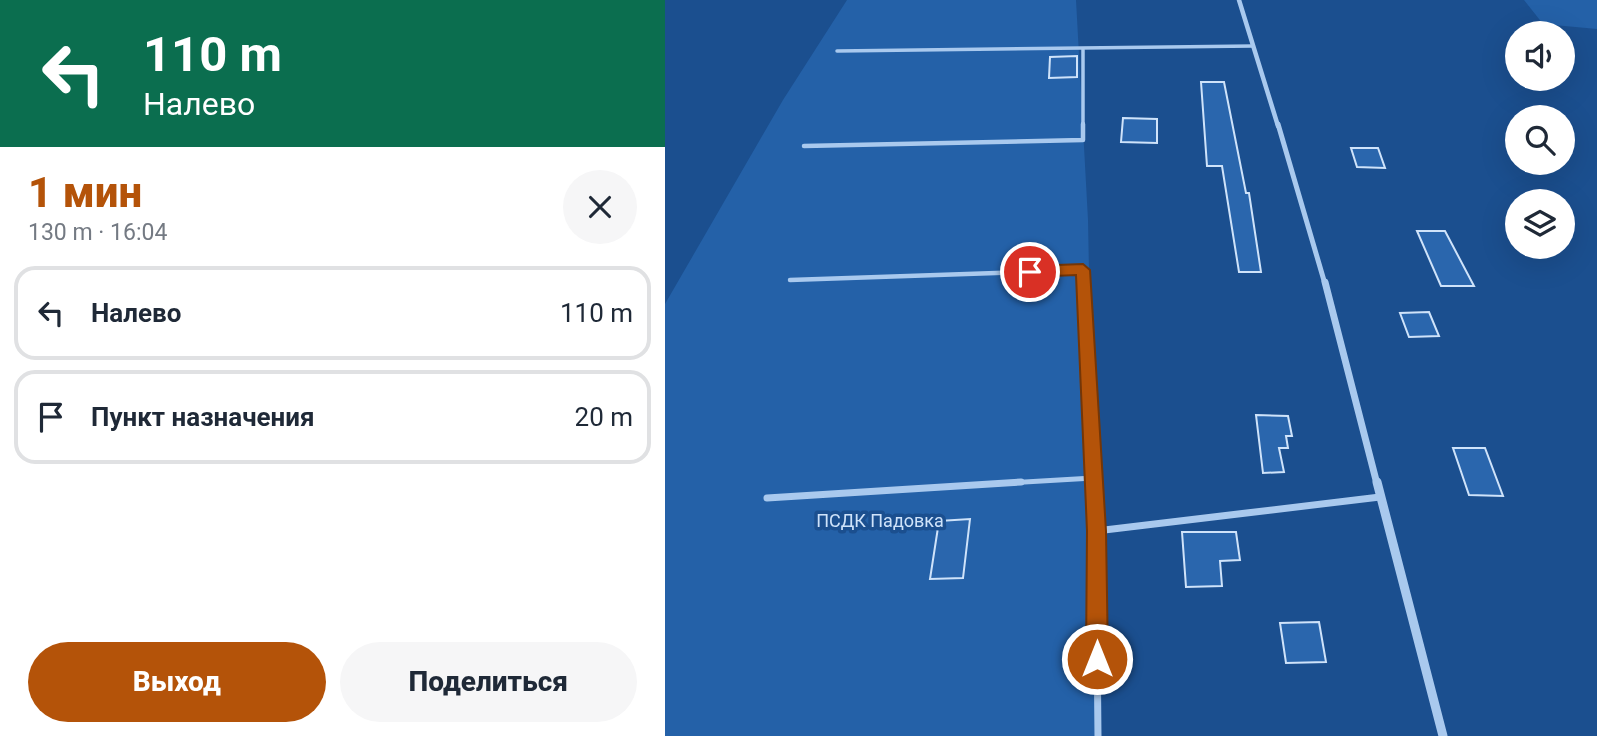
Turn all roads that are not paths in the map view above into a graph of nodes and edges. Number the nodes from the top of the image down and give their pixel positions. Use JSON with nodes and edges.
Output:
{"nodes":[{"id":1,"x":1239,"y":0,"type":"edge"},
{"id":2,"x":1253,"y":46,"type":"junction"},
{"id":3,"x":1083,"y":48,"type":"junction"},
{"id":4,"x":837,"y":51,"type":"dead end"},
{"id":5,"x":804,"y":146,"type":"dead end"},
{"id":6,"x":790,"y":280,"type":"dead end"},
{"id":7,"x":1093,"y":478,"type":"junction"},
{"id":8,"x":1380,"y":497,"type":"junction"},
{"id":9,"x":767,"y":498,"type":"dead end"},
{"id":10,"x":1096,"y":531,"type":"junction"},
{"id":11,"x":1098,"y":736,"type":"edge"},
{"id":12,"x":1443,"y":736,"type":"edge"}],
"edges":[{"from":1,"to":2,"type":"street"},
{"from":2,"to":3,"type":"lane"},
{"from":2,"to":8,"type":"street"},
{"from":3,"to":4,"type":"lane"},
{"from":3,"to":5,"type":"lane"},
{"from":6,"to":7,"type":"lane"},
{"from":7,"to":9,"type":"lane"},
{"from":7,"to":10,"type":"lane"},
{"from":8,"to":10,"type":"lane"},
{"from":8,"to":12,"type":"street"},
{"from":10,"to":11,"type":"lane"}]}
